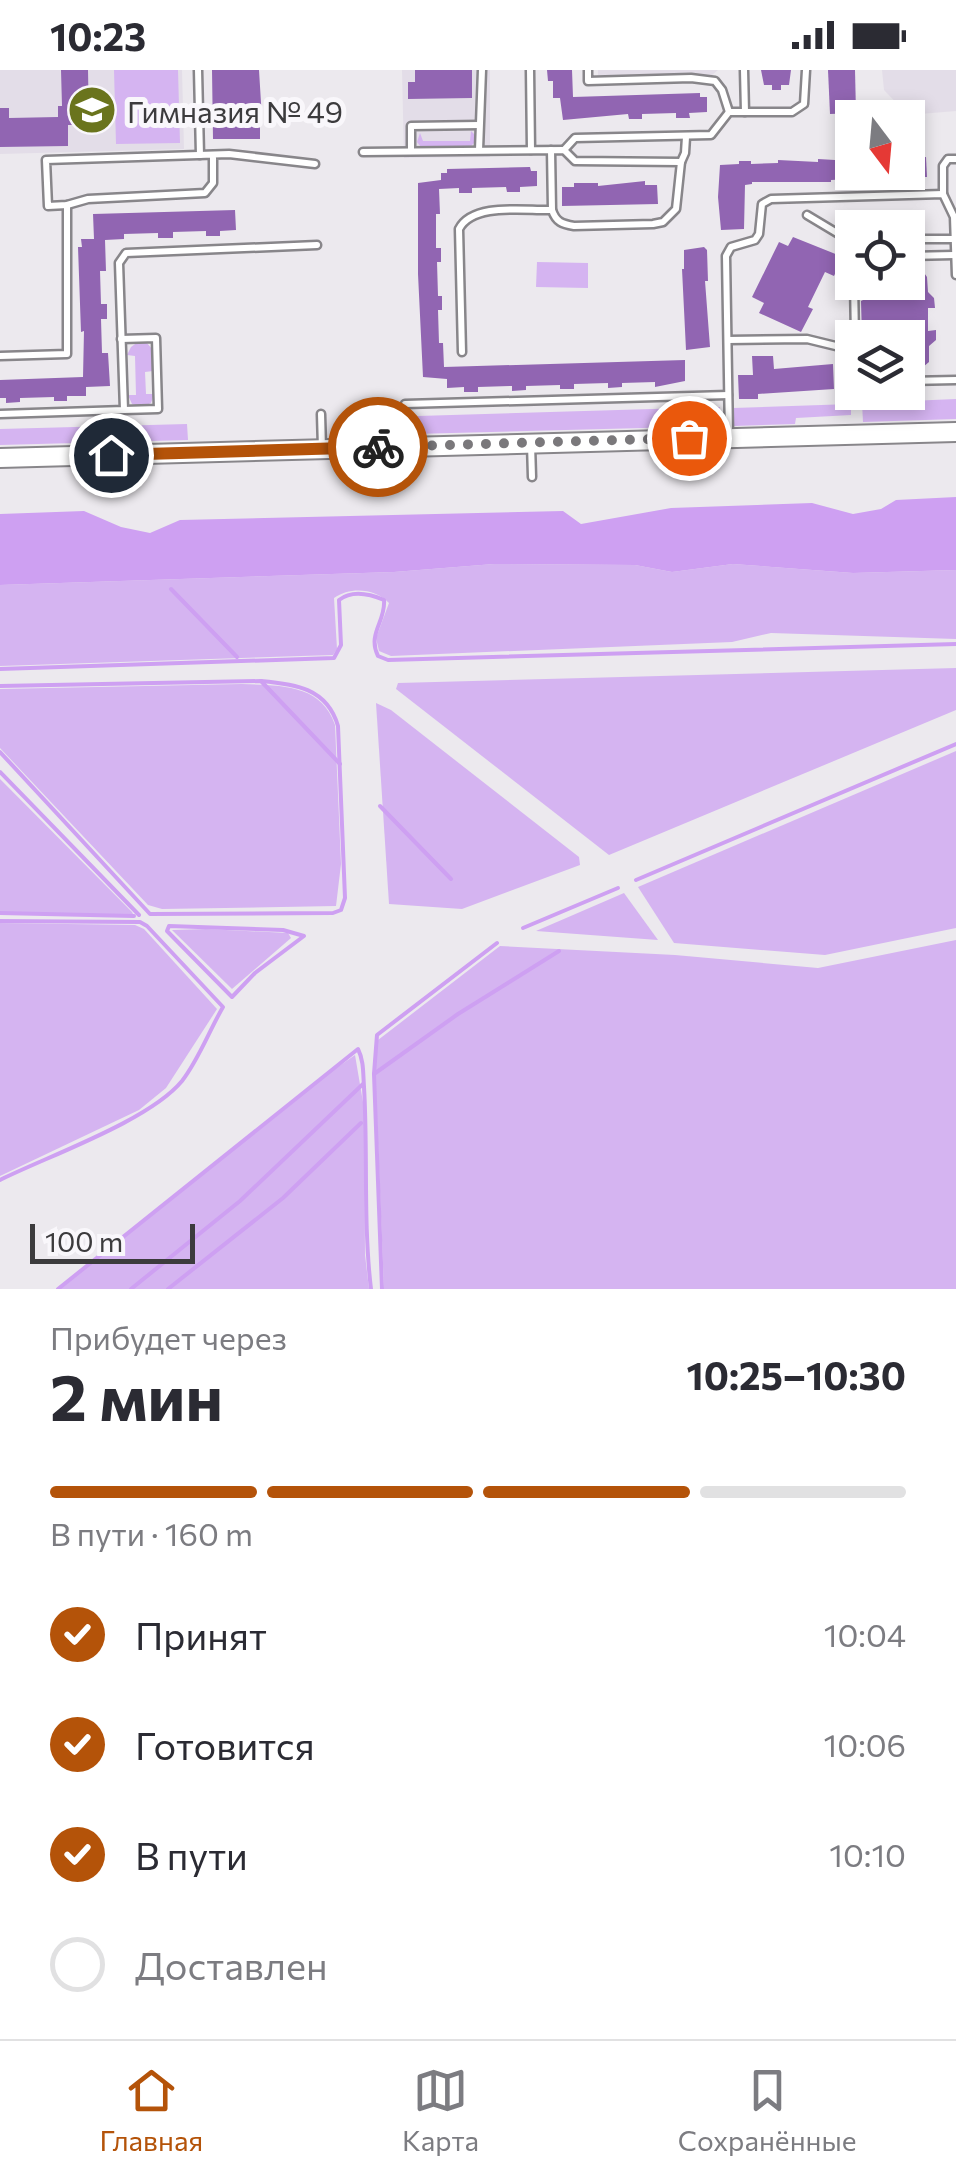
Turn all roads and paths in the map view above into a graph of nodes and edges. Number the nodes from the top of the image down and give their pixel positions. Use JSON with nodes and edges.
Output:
{"nodes":[{"id":1,"x":198,"y":70,"type":"edge"},
{"id":2,"x":482,"y":70,"type":"edge"},
{"id":3,"x":530,"y":70,"type":"edge"},
{"id":4,"x":588,"y":70,"type":"edge"},
{"id":5,"x":744,"y":70,"type":"edge"},
{"id":6,"x":806,"y":70,"type":"edge"},
{"id":7,"x":729,"y":112,"type":"junction"},
{"id":8,"x":745,"y":112,"type":"junction"},
{"id":9,"x":479,"y":126,"type":"junction"},
{"id":10,"x":686,"y":136,"type":"junction"},
{"id":11,"x":480,"y":150,"type":"junction"},
{"id":12,"x":531,"y":150,"type":"junction"},
{"id":13,"x":551,"y":150,"type":"junction"},
{"id":14,"x":564,"y":150,"type":"junction"},
{"id":15,"x":411,"y":151,"type":"junction"},
{"id":16,"x":363,"y":152,"type":"dead end"},
{"id":17,"x":200,"y":155,"type":"junction"},
{"id":18,"x":213,"y":155,"type":"junction"},
{"id":19,"x":956,"y":158,"type":"edge"},
{"id":20,"x":681,"y":162,"type":"junction"},
{"id":21,"x":316,"y":164,"type":"dead end"},
{"id":22,"x":943,"y":194,"type":"junction"},
{"id":23,"x":67,"y":205,"type":"junction"},
{"id":24,"x":552,"y":210,"type":"junction"},
{"id":25,"x":806,"y":216,"type":"dead end"},
{"id":26,"x":955,"y":218,"type":"edge"},
{"id":27,"x":835,"y":234,"type":"edge"},
{"id":28,"x":925,"y":239,"type":"edge"},
{"id":29,"x":954,"y":239,"type":"edge"},
{"id":30,"x":318,"y":245,"type":"dead end"},
{"id":31,"x":954,"y":255,"type":"junction"},
{"id":32,"x":925,"y":256,"type":"edge"},
{"id":33,"x":956,"y":274,"type":"edge"},
{"id":34,"x":121,"y":339,"type":"junction"},
{"id":35,"x":728,"y":340,"type":"junction"},
{"id":36,"x":835,"y":346,"type":"edge"},
{"id":37,"x":462,"y":352,"type":"dead end"},
{"id":38,"x":0,"y":356,"type":"edge"},
{"id":39,"x":956,"y":380,"type":"edge"},
{"id":40,"x":925,"y":381,"type":"edge"},
{"id":41,"x":728,"y":395,"type":"junction"},
{"id":42,"x":406,"y":404,"type":"dead end"},
{"id":43,"x":124,"y":410,"type":"junction"},
{"id":44,"x":0,"y":414,"type":"edge"},
{"id":45,"x":321,"y":414,"type":"dead end"},
{"id":46,"x":370,"y":414,"type":"dead end"},
{"id":47,"x":956,"y":432,"type":"edge"},
{"id":48,"x":729,"y":437,"type":"junction"},
{"id":49,"x":531,"y":443,"type":"junction"},
{"id":50,"x":371,"y":448,"type":"junction"},
{"id":51,"x":322,"y":449,"type":"junction"},
{"id":52,"x":0,"y":458,"type":"edge"},
{"id":53,"x":532,"y":478,"type":"dead end"}],
"edges":[{"from":1,"to":17,"type":"lane"},
{"from":2,"to":9,"type":"lane"},
{"from":3,"to":12,"type":"lane"},
{"from":4,"to":7,"type":"lane"},
{"from":5,"to":8,"type":"lane"},
{"from":6,"to":8,"type":"lane"},
{"from":7,"to":8,"type":"lane"},
{"from":7,"to":10,"type":"lane"},
{"from":9,"to":11,"type":"lane"},
{"from":9,"to":15,"type":"lane"},
{"from":10,"to":14,"type":"lane"},
{"from":10,"to":20,"type":"lane"},
{"from":11,"to":12,"type":"lane"},
{"from":11,"to":15,"type":"lane"},
{"from":12,"to":13,"type":"lane"},
{"from":13,"to":14,"type":"lane"},
{"from":13,"to":24,"type":"lane"},
{"from":14,"to":20,"type":"lane"},
{"from":15,"to":16,"type":"lane"},
{"from":17,"to":18,"type":"lane"},
{"from":17,"to":23,"type":"lane"},
{"from":18,"to":21,"type":"lane"},
{"from":18,"to":23,"type":"lane"},
{"from":19,"to":22,"type":"lane"},
{"from":20,"to":24,"type":"lane"},
{"from":22,"to":26,"type":"lane"},
{"from":22,"to":35,"type":"lane"},
{"from":23,"to":38,"type":"lane"},
{"from":24,"to":37,"type":"lane"},
{"from":25,"to":27,"type":"lane"},
{"from":26,"to":29,"type":"lane"},
{"from":28,"to":29,"type":"lane"},
{"from":29,"to":31,"type":"lane"},
{"from":30,"to":34,"type":"lane"},
{"from":31,"to":32,"type":"lane"},
{"from":31,"to":33,"type":"lane"},
{"from":34,"to":43,"type":"lane"},
{"from":34,"to":43,"type":"lane"},
{"from":35,"to":36,"type":"lane"},
{"from":35,"to":41,"type":"lane"},
{"from":39,"to":40,"type":"lane"},
{"from":41,"to":42,"type":"lane"},
{"from":41,"to":48,"type":"lane"},
{"from":43,"to":44,"type":"lane"},
{"from":45,"to":51,"type":"lane"},
{"from":46,"to":50,"type":"lane"},
{"from":47,"to":48,"type":"street"},
{"from":48,"to":49,"type":"street"},
{"from":49,"to":50,"type":"street"},
{"from":49,"to":53,"type":"lane"},
{"from":50,"to":51,"type":"street"},
{"from":51,"to":52,"type":"street"}]}
